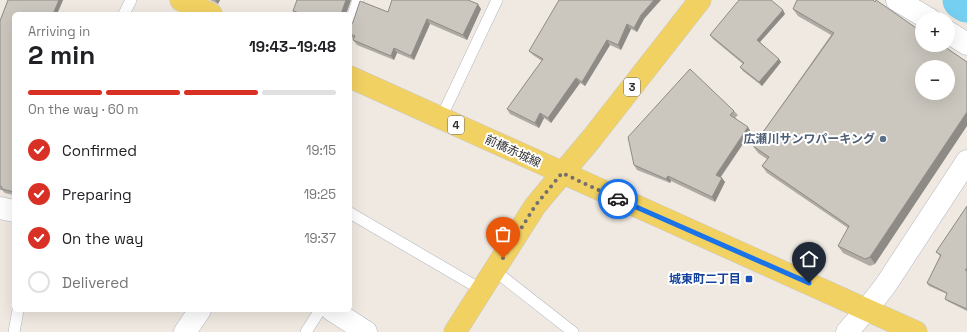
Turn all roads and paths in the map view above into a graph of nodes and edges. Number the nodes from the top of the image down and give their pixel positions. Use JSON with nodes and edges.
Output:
{"nodes":[{"id":1,"x":131,"y":0,"type":"edge"},
{"id":2,"x":181,"y":0,"type":"edge"},
{"id":3,"x":358,"y":0,"type":"edge"},
{"id":4,"x":497,"y":0,"type":"edge"},
{"id":5,"x":700,"y":0,"type":"edge"},
{"id":6,"x":897,"y":0,"type":"edge"},
{"id":7,"x":125,"y":12,"type":"edge"},
{"id":8,"x":207,"y":12,"type":"edge"},
{"id":9,"x":917,"y":12,"type":"edge"},
{"id":10,"x":352,"y":18,"type":"edge"},
{"id":11,"x":955,"y":36,"type":"edge"},
{"id":12,"x":967,"y":44,"type":"edge"},
{"id":13,"x":352,"y":78,"type":"edge"},
{"id":14,"x":441,"y":118,"type":"junction"},
{"id":15,"x":967,"y":161,"type":"edge"},
{"id":16,"x":562,"y":173,"type":"junction"},
{"id":17,"x":0,"y":208,"type":"edge"},
{"id":18,"x":12,"y":211,"type":"edge"},
{"id":19,"x":352,"y":214,"type":"edge"},
{"id":20,"x":494,"y":271,"type":"junction"},
{"id":21,"x":482,"y":290,"type":"junction"},
{"id":22,"x":867,"y":309,"type":"junction"},
{"id":23,"x":18,"y":312,"type":"edge"},
{"id":24,"x":199,"y":312,"type":"edge"},
{"id":25,"x":319,"y":312,"type":"edge"},
{"id":26,"x":335,"y":312,"type":"edge"},
{"id":27,"x":14,"y":332,"type":"edge"},
{"id":28,"x":185,"y":332,"type":"edge"},
{"id":29,"x":306,"y":332,"type":"edge"},
{"id":30,"x":366,"y":332,"type":"edge"},
{"id":31,"x":455,"y":332,"type":"edge"},
{"id":32,"x":573,"y":332,"type":"edge"},
{"id":33,"x":847,"y":332,"type":"edge"},
{"id":34,"x":916,"y":332,"type":"edge"}],
"edges":[{"from":1,"to":7,"type":"lane"},
{"from":2,"to":8,"type":"main road"},
{"from":3,"to":10,"type":"lane"},
{"from":4,"to":14,"type":"lane"},
{"from":5,"to":16,"type":"main road","number":"3"},
{"from":6,"to":9,"type":"street"},
{"from":11,"to":12,"type":"street"},
{"from":13,"to":14,"type":"main road","name":"前橋赤城線","number":"4"},
{"from":14,"to":16,"type":"main road","name":"前橋赤城線","number":"4"},
{"from":15,"to":22,"type":"street"},
{"from":16,"to":20,"type":"main road","number":"3"},
{"from":16,"to":22,"type":"main road","name":"前橋赤城線","number":"4"},
{"from":17,"to":18,"type":"street"},
{"from":19,"to":21,"type":"lane"},
{"from":20,"to":21,"type":"main road","number":"3"},
{"from":20,"to":32,"type":"lane"},
{"from":21,"to":31,"type":"main road","number":"3"},
{"from":22,"to":33,"type":"street"},
{"from":22,"to":34,"type":"main road","name":"前橋赤城線","number":"4"},
{"from":23,"to":27,"type":"lane"},
{"from":24,"to":28,"type":"street"},
{"from":25,"to":29,"type":"lane"},
{"from":26,"to":30,"type":"street"}]}
